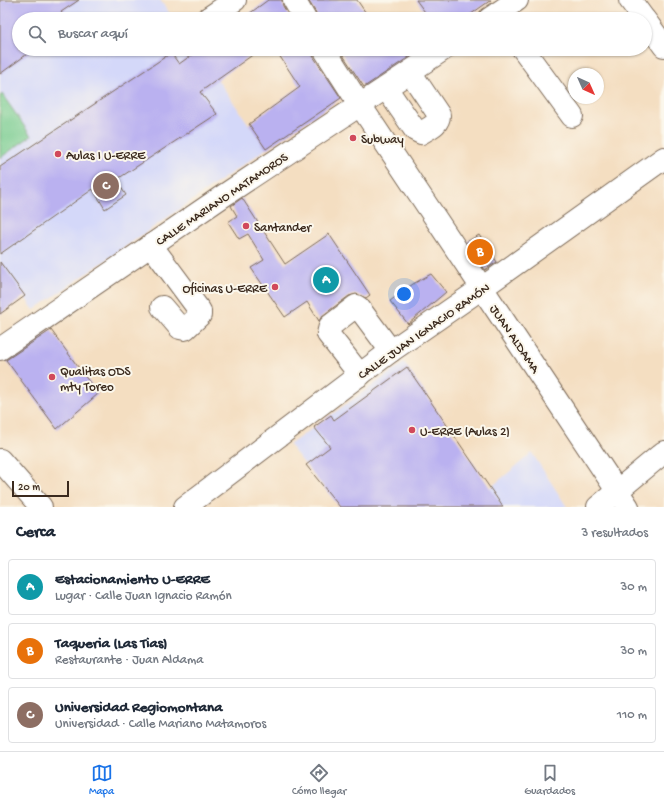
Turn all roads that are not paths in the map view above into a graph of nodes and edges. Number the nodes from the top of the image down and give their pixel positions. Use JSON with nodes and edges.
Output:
{"nodes":[{"id":1,"x":235,"y":0,"type":"edge"},
{"id":2,"x":294,"y":0,"type":"edge"},
{"id":3,"x":517,"y":0,"type":"edge"},
{"id":4,"x":630,"y":0,"type":"edge"},
{"id":5,"x":218,"y":12,"type":"edge"},
{"id":6,"x":301,"y":12,"type":"edge"},
{"id":7,"x":501,"y":12,"type":"edge"},
{"id":8,"x":638,"y":12,"type":"edge"},
{"id":9,"x":652,"y":30,"type":"edge"},
{"id":10,"x":664,"y":46,"type":"edge"},
{"id":11,"x":328,"y":56,"type":"edge"},
{"id":12,"x":434,"y":56,"type":"edge"},
{"id":13,"x":527,"y":56,"type":"edge"},
{"id":14,"x":410,"y":72,"type":"junction"},
{"id":15,"x":386,"y":88,"type":"junction"},
{"id":16,"x":360,"y":105,"type":"junction"},
{"id":17,"x":572,"y":116,"type":"dead end"},
{"id":18,"x":664,"y":158,"type":"edge"},
{"id":19,"x":151,"y":246,"type":"junction"},
{"id":20,"x":482,"y":288,"type":"junction"},
{"id":21,"x":162,"y":307,"type":"dead end"},
{"id":22,"x":0,"y":348,"type":"edge"},
{"id":23,"x":391,"y":351,"type":"junction"},
{"id":24,"x":360,"y":374,"type":"junction"},
{"id":25,"x":664,"y":452,"type":"edge"},
{"id":26,"x":0,"y":460,"type":"edge"},
{"id":27,"x":623,"y":499,"type":"edge"},
{"id":28,"x":40,"y":507,"type":"edge"},
{"id":29,"x":186,"y":507,"type":"edge"},
{"id":30,"x":598,"y":507,"type":"edge"}],
"edges":[{"from":1,"to":5,"type":"street"},
{"from":2,"to":6,"type":"street"},
{"from":3,"to":7,"type":"street"},
{"from":4,"to":8,"type":"street"},
{"from":9,"to":10,"type":"street"},
{"from":11,"to":16,"type":"street","name":"JUAN ALDAMA"},
{"from":12,"to":14,"type":"street","name":"CALLE MARIANO MATAMOROS"},
{"from":13,"to":17,"type":"street"},
{"from":14,"to":15,"type":"street","name":"CALLE MARIANO MATAMOROS"},
{"from":14,"to":15,"type":"street"},
{"from":15,"to":16,"type":"street","name":"CALLE MARIANO MATAMOROS"},
{"from":16,"to":19,"type":"street","name":"CALLE MARIANO MATAMOROS"},
{"from":16,"to":20,"type":"street","name":"JUAN ALDAMA"},
{"from":18,"to":20,"type":"street","name":"CALLE JUAN IGNACIO RAMÓN"},
{"from":19,"to":21,"type":"street"},
{"from":19,"to":22,"type":"street","name":"CALLE MARIANO MATAMOROS"},
{"from":20,"to":23,"type":"street","name":"CALLE JUAN IGNACIO RAMÓN"},
{"from":20,"to":27,"type":"street","name":"JUAN ALDAMA"},
{"from":23,"to":24,"type":"street","name":"CALLE JUAN IGNACIO RAMÓN"},
{"from":23,"to":24,"type":"street"},
{"from":24,"to":29,"type":"street","name":"CALLE JUAN IGNACIO RAMÓN"},
{"from":25,"to":27,"type":"street"},
{"from":26,"to":28,"type":"street"},
{"from":27,"to":30,"type":"street"}]}
